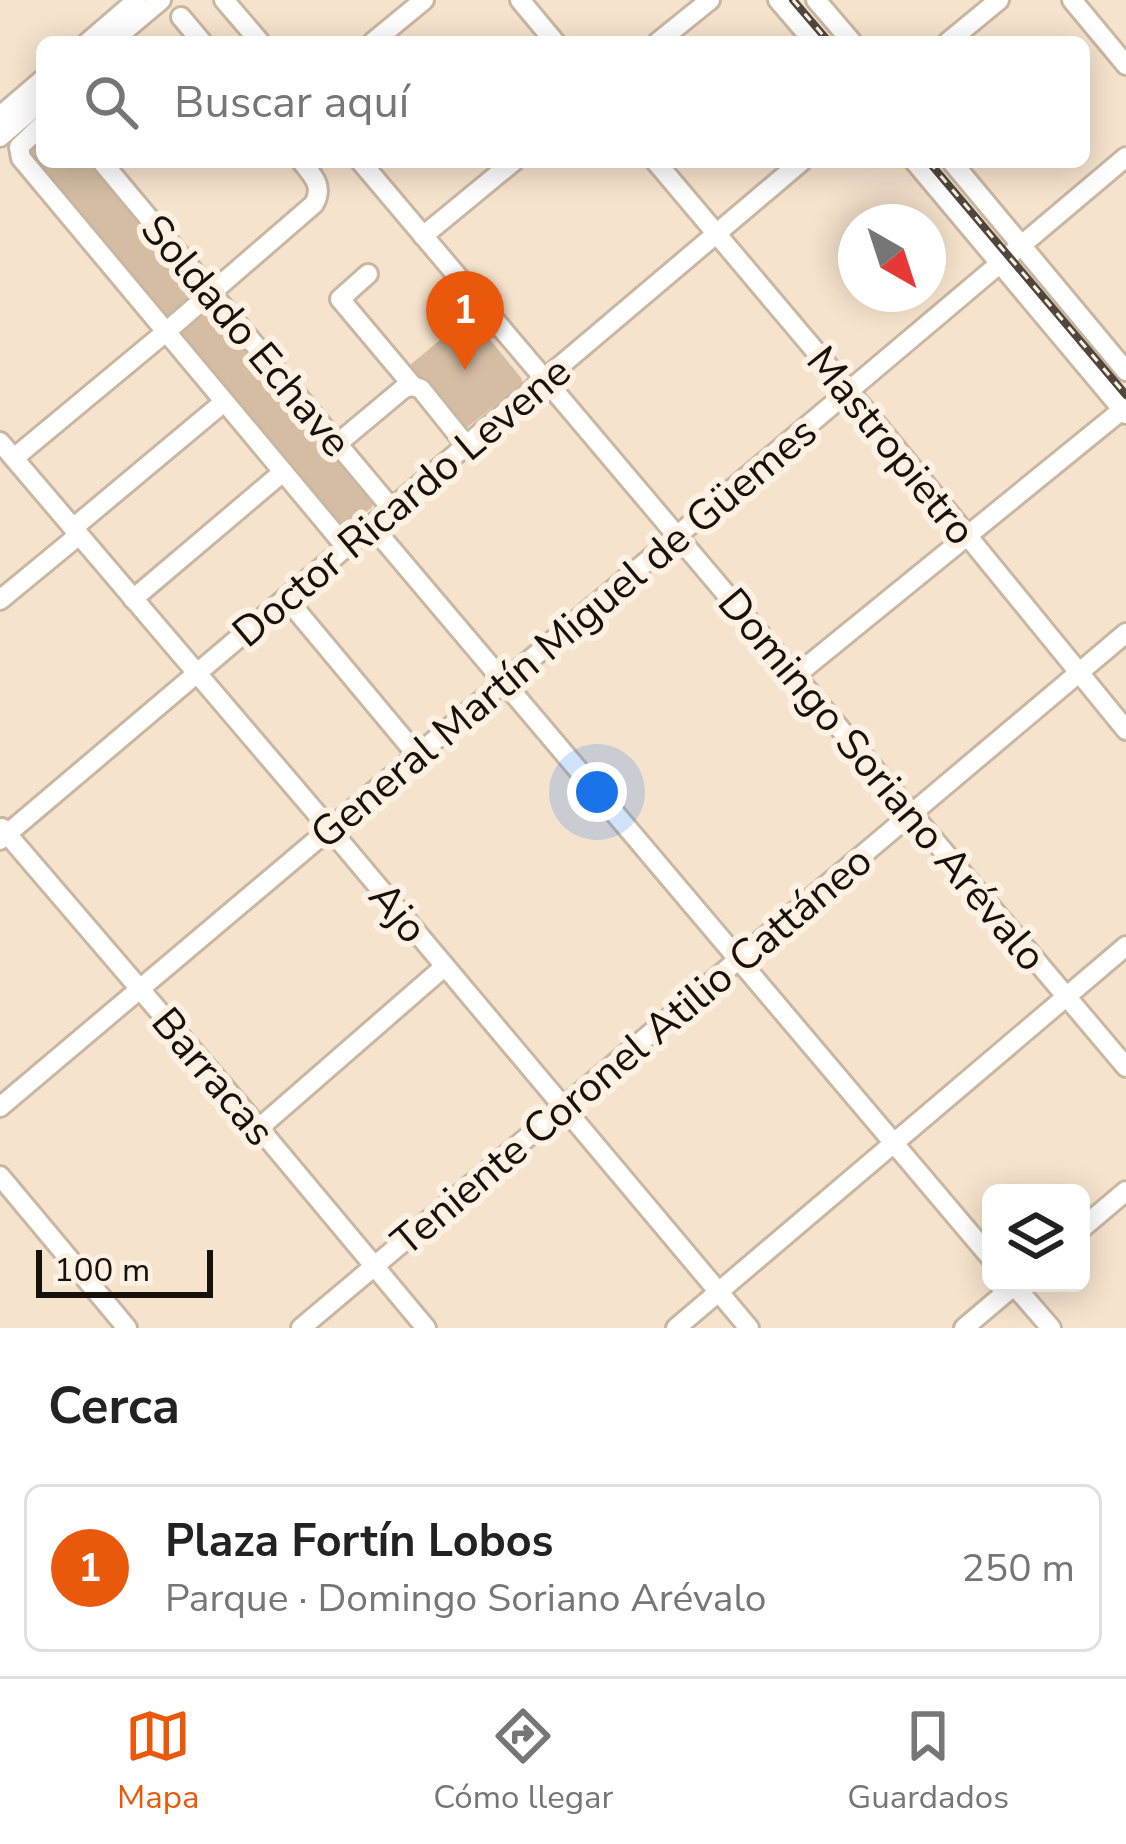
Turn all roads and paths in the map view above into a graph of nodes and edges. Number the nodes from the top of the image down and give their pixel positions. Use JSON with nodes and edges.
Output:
{"nodes":[{"id":1,"x":137,"y":0,"type":"edge"},
{"id":2,"x":161,"y":0,"type":"edge"},
{"id":3,"x":224,"y":0,"type":"edge"},
{"id":4,"x":424,"y":0,"type":"edge"},
{"id":5,"x":520,"y":0,"type":"edge"},
{"id":6,"x":710,"y":0,"type":"edge"},
{"id":7,"x":778,"y":0,"type":"edge"},
{"id":8,"x":816,"y":0,"type":"edge"},
{"id":9,"x":999,"y":0,"type":"edge"},
{"id":10,"x":1072,"y":0,"type":"edge"},
{"id":11,"x":181,"y":16,"type":"dead end"},
{"id":12,"x":95,"y":36,"type":"edge"},
{"id":13,"x":119,"y":36,"type":"edge"},
{"id":14,"x":197,"y":36,"type":"edge"},
{"id":15,"x":255,"y":36,"type":"edge"},
{"id":16,"x":380,"y":36,"type":"edge"},
{"id":17,"x":550,"y":36,"type":"edge"},
{"id":18,"x":665,"y":36,"type":"edge"},
{"id":19,"x":809,"y":36,"type":"edge"},
{"id":20,"x":847,"y":36,"type":"edge"},
{"id":21,"x":956,"y":36,"type":"edge"},
{"id":22,"x":1126,"y":65,"type":"edge"},
{"id":23,"x":36,"y":89,"type":"edge"},
{"id":24,"x":19,"y":114,"type":"edge"},
{"id":25,"x":0,"y":137,"type":"edge"},
{"id":26,"x":1126,"y":157,"type":"edge"},
{"id":27,"x":107,"y":168,"type":"edge"},
{"id":28,"x":307,"y":168,"type":"edge"},
{"id":29,"x":366,"y":168,"type":"edge"},
{"id":30,"x":506,"y":168,"type":"edge"},
{"id":31,"x":661,"y":168,"type":"edge"},
{"id":32,"x":794,"y":168,"type":"edge"},
{"id":33,"x":920,"y":168,"type":"edge"},
{"id":34,"x":957,"y":168,"type":"edge"},
{"id":35,"x":717,"y":234,"type":"junction"},
{"id":36,"x":424,"y":236,"type":"junction"},
{"id":37,"x":1022,"y":246,"type":"junction"},
{"id":38,"x":1000,"y":266,"type":"junction"},
{"id":39,"x":368,"y":274,"type":"dead end"},
{"id":40,"x":211,"y":293,"type":"junction"},
{"id":41,"x":167,"y":332,"type":"junction"},
{"id":42,"x":1126,"y":371,"type":"edge"},
{"id":43,"x":545,"y":379,"type":"junction"},
{"id":44,"x":412,"y":386,"type":"junction"},
{"id":45,"x":850,"y":392,"type":"junction"},
{"id":46,"x":224,"y":402,"type":"junction"},
{"id":47,"x":1124,"y":412,"type":"edge"},
{"id":48,"x":0,"y":442,"type":"edge"},
{"id":49,"x":337,"y":444,"type":"junction"},
{"id":50,"x":466,"y":445,"type":"junction"},
{"id":51,"x":14,"y":458,"type":"junction"},
{"id":52,"x":283,"y":472,"type":"junction"},
{"id":53,"x":392,"y":508,"type":"junction"},
{"id":54,"x":371,"y":526,"type":"junction"},
{"id":55,"x":76,"y":531,"type":"junction"},
{"id":56,"x":676,"y":535,"type":"junction"},
{"id":57,"x":967,"y":536,"type":"junction"},
{"id":58,"x":346,"y":547,"type":"junction"},
{"id":59,"x":286,"y":598,"type":"junction"},
{"id":60,"x":133,"y":599,"type":"junction"},
{"id":61,"x":0,"y":600,"type":"edge"},
{"id":62,"x":1126,"y":633,"type":"edge"},
{"id":63,"x":1077,"y":673,"type":"junction"},
{"id":64,"x":196,"y":674,"type":"junction"},
{"id":65,"x":796,"y":676,"type":"junction"},
{"id":66,"x":504,"y":682,"type":"junction"},
{"id":67,"x":1126,"y":730,"type":"edge"},
{"id":68,"x":417,"y":754,"type":"junction"},
{"id":69,"x":913,"y":814,"type":"junction"},
{"id":70,"x":329,"y":828,"type":"junction"},
{"id":71,"x":2,"y":833,"type":"edge"},
{"id":72,"x":1126,"y":946,"type":"edge"},
{"id":73,"x":740,"y":959,"type":"junction"},
{"id":74,"x":444,"y":967,"type":"junction"},
{"id":75,"x":141,"y":991,"type":"junction"},
{"id":76,"x":1067,"y":997,"type":"junction"},
{"id":77,"x":1126,"y":1067,"type":"edge"},
{"id":78,"x":0,"y":1108,"type":"edge"},
{"id":79,"x":563,"y":1108,"type":"junction"},
{"id":80,"x":259,"y":1128,"type":"junction"},
{"id":81,"x":895,"y":1142,"type":"junction"},
{"id":82,"x":0,"y":1176,"type":"edge"},
{"id":83,"x":1126,"y":1192,"type":"edge"},
{"id":84,"x":1090,"y":1222,"type":"edge"},
{"id":85,"x":982,"y":1247,"type":"edge"},
{"id":86,"x":374,"y":1267,"type":"junction"},
{"id":87,"x":719,"y":1292,"type":"junction"},
{"id":88,"x":1005,"y":1292,"type":"edge"},
{"id":89,"x":1021,"y":1292,"type":"edge"},
{"id":90,"x":127,"y":1328,"type":"edge"},
{"id":91,"x":302,"y":1328,"type":"edge"},
{"id":92,"x":425,"y":1328,"type":"edge"},
{"id":93,"x":676,"y":1328,"type":"edge"},
{"id":94,"x":749,"y":1328,"type":"edge"},
{"id":95,"x":964,"y":1328,"type":"edge"},
{"id":96,"x":1051,"y":1328,"type":"edge"}],
"edges":[{"from":1,"to":12,"type":"street"},
{"from":2,"to":13,"type":"street"},
{"from":3,"to":15,"type":"street"},
{"from":4,"to":16,"type":"street"},
{"from":5,"to":17,"type":"street"},
{"from":6,"to":18,"type":"street"},
{"from":7,"to":19,"type":"street"},
{"from":8,"to":20,"type":"street"},
{"from":9,"to":21,"type":"street"},
{"from":10,"to":22,"type":"street"},
{"from":11,"to":14,"type":"street"},
{"from":23,"to":24,"type":"street"},
{"from":24,"to":25,"type":"street"},
{"from":24,"to":41,"type":"street"},
{"from":26,"to":37,"type":"street","name":"General Martín Miguel de Güemes"},
{"from":27,"to":40,"type":"street","name":"Soldado Echave"},
{"from":28,"to":40,"type":"street"},
{"from":29,"to":36,"type":"street","name":"Domingo Soriano Arévalo"},
{"from":30,"to":36,"type":"street"},
{"from":31,"to":35,"type":"street","name":"Mastropietro"},
{"from":32,"to":35,"type":"street","name":"Doctor Ricardo Levene"},
{"from":33,"to":38,"type":"street"},
{"from":34,"to":37,"type":"street"},
{"from":35,"to":43,"type":"street","name":"Doctor Ricardo Levene"},
{"from":35,"to":45,"type":"street","name":"Mastropietro"},
{"from":36,"to":43,"type":"street","name":"Domingo Soriano Arévalo"},
{"from":37,"to":38,"type":"street","name":"General Martín Miguel de Güemes"},
{"from":37,"to":42,"type":"street"},
{"from":38,"to":45,"type":"street","name":"General Martín Miguel de Güemes"},
{"from":38,"to":47,"type":"street"},
{"from":39,"to":44,"type":"street"},
{"from":40,"to":41,"type":"street"},
{"from":40,"to":49,"type":"street","name":"Soldado Echave"},
{"from":41,"to":46,"type":"street"},
{"from":41,"to":51,"type":"street"},
{"from":43,"to":50,"type":"street","name":"Doctor Ricardo Levene"},
{"from":43,"to":56,"type":"street","name":"Domingo Soriano Arévalo"},
{"from":44,"to":49,"type":"street"},
{"from":44,"to":50,"type":"street"},
{"from":45,"to":56,"type":"street","name":"General Martín Miguel de Güemes"},
{"from":45,"to":57,"type":"street","name":"Mastropietro"},
{"from":46,"to":52,"type":"street"},
{"from":46,"to":55,"type":"street"},
{"from":47,"to":57,"type":"street"},
{"from":48,"to":51,"type":"street","name":"Ajo"},
{"from":49,"to":53,"type":"street","name":"Soldado Echave"},
{"from":50,"to":53,"type":"street","name":"Doctor Ricardo Levene"},
{"from":51,"to":55,"type":"street","name":"Ajo"},
{"from":52,"to":58,"type":"street"},
{"from":52,"to":60,"type":"street"},
{"from":53,"to":54,"type":"street","name":"Doctor Ricardo Levene"},
{"from":54,"to":58,"type":"street","name":"Doctor Ricardo Levene"},
{"from":54,"to":66,"type":"street"},
{"from":55,"to":60,"type":"street","name":"Ajo"},
{"from":55,"to":61,"type":"street"},
{"from":56,"to":65,"type":"street","name":"Domingo Soriano Arévalo"},
{"from":56,"to":66,"type":"street","name":"General Martín Miguel de Güemes"},
{"from":57,"to":63,"type":"street","name":"Mastropietro"},
{"from":57,"to":65,"type":"street"},
{"from":58,"to":59,"type":"street","name":"Doctor Ricardo Levene"},
{"from":59,"to":64,"type":"street","name":"Doctor Ricardo Levene"},
{"from":59,"to":68,"type":"street"},
{"from":60,"to":64,"type":"street","name":"Ajo"},
{"from":62,"to":63,"type":"street","name":"Teniente Coronel Atilio Cattáneo"},
{"from":63,"to":67,"type":"street","name":"Mastropietro"},
{"from":63,"to":69,"type":"street","name":"Teniente Coronel Atilio Cattáneo"},
{"from":64,"to":70,"type":"street","name":"Ajo"},
{"from":64,"to":71,"type":"street","name":"Doctor Ricardo Levene"},
{"from":65,"to":69,"type":"street","name":"Domingo Soriano Arévalo"},
{"from":66,"to":68,"type":"street","name":"General Martín Miguel de Güemes"},
{"from":66,"to":73,"type":"street"},
{"from":68,"to":70,"type":"street","name":"General Martín Miguel de Güemes"},
{"from":69,"to":73,"type":"street","name":"Teniente Coronel Atilio Cattáneo"},
{"from":69,"to":76,"type":"street","name":"Domingo Soriano Arévalo"},
{"from":70,"to":74,"type":"street","name":"Ajo"},
{"from":70,"to":75,"type":"street","name":"General Martín Miguel de Güemes"},
{"from":71,"to":75,"type":"street","name":"Barracas"},
{"from":72,"to":76,"type":"street"},
{"from":73,"to":79,"type":"street","name":"Teniente Coronel Atilio Cattáneo"},
{"from":73,"to":81,"type":"street"},
{"from":74,"to":79,"type":"street","name":"Ajo"},
{"from":74,"to":80,"type":"street"},
{"from":75,"to":78,"type":"street","name":"General Martín Miguel de Güemes"},
{"from":75,"to":80,"type":"street","name":"Barracas"},
{"from":76,"to":77,"type":"street","name":"Domingo Soriano Arévalo"},
{"from":76,"to":81,"type":"street"},
{"from":79,"to":86,"type":"street","name":"Teniente Coronel Atilio Cattáneo"},
{"from":79,"to":87,"type":"street","name":"Ajo"},
{"from":80,"to":86,"type":"street","name":"Barracas"},
{"from":81,"to":85,"type":"street"},
{"from":81,"to":87,"type":"street"},
{"from":82,"to":90,"type":"street"},
{"from":83,"to":84,"type":"street"},
{"from":86,"to":91,"type":"street","name":"Teniente Coronel Atilio Cattáneo"},
{"from":86,"to":92,"type":"street","name":"Barracas"},
{"from":87,"to":93,"type":"street"},
{"from":87,"to":94,"type":"street","name":"Ajo"},
{"from":88,"to":95,"type":"street"},
{"from":89,"to":96,"type":"street"}]}
